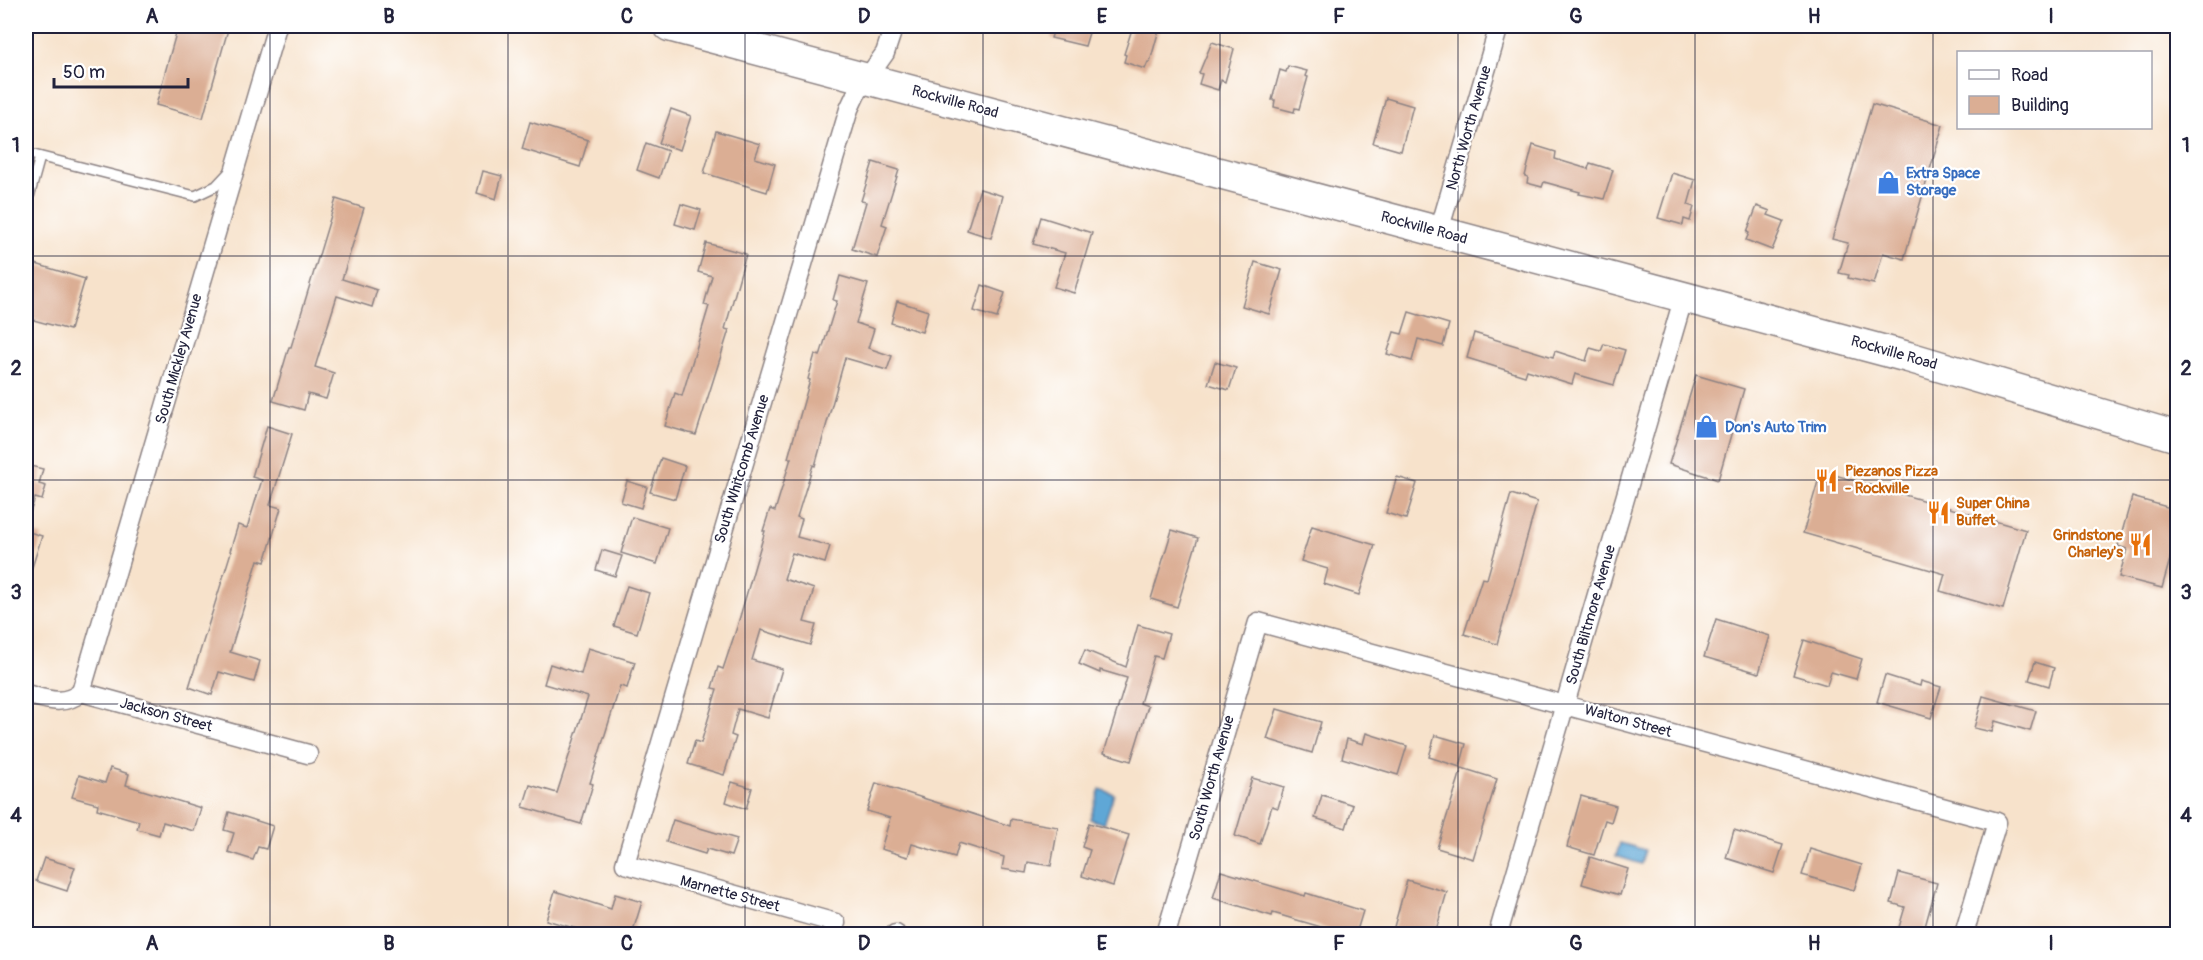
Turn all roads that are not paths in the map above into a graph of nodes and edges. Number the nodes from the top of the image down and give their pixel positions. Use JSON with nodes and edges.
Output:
{"nodes":[{"id":1,"x":277,"y":26,"type":"edge"},
{"id":2,"x":669,"y":26,"type":"edge"},
{"id":3,"x":894,"y":26,"type":"edge"},
{"id":4,"x":1499,"y":26,"type":"edge"},
{"id":5,"x":869,"y":78,"type":"junction"},
{"id":6,"x":26,"y":153,"type":"edge"},
{"id":7,"x":40,"y":157,"type":"junction"},
{"id":8,"x":236,"y":165,"type":"junction"},
{"id":9,"x":26,"y":208,"type":"edge"},
{"id":10,"x":1439,"y":231,"type":"junction"},
{"id":11,"x":1684,"y":296,"type":"junction"},
{"id":12,"x":2178,"y":437,"type":"edge"},
{"id":13,"x":1258,"y":621,"type":"joint"},
{"id":14,"x":81,"y":692,"type":"junction"},
{"id":15,"x":26,"y":694,"type":"edge"},
{"id":16,"x":1565,"y":704,"type":"junction"},
{"id":17,"x":308,"y":754,"type":"dead end"},
{"id":18,"x":625,"y":864,"type":"joint"},
{"id":19,"x":836,"y":923,"type":"dead end"},
{"id":20,"x":1166,"y":934,"type":"edge"},
{"id":21,"x":1498,"y":934,"type":"edge"},
{"id":22,"x":1964,"y":934,"type":"edge"}],
"edges":[{"from":1,"to":8,"type":"street","name":"South Mickley Avenue"},
{"from":2,"to":5,"type":"main road","name":"Rockville Road"},
{"from":3,"to":5,"type":"street","name":"South Whitcomb Avenue"},
{"from":4,"to":10,"type":"street","name":"North Worth Avenue"},
{"from":5,"to":10,"type":"main road","name":"Rockville Road"},
{"from":5,"to":18,"type":"street","name":"South Whitcomb Avenue"},
{"from":6,"to":7,"type":"lane"},
{"from":7,"to":8,"type":"lane"},
{"from":7,"to":9,"type":"lane"},
{"from":8,"to":14,"type":"street","name":"South Mickley Avenue"},
{"from":10,"to":11,"type":"main road","name":"Rockville Road"},
{"from":11,"to":12,"type":"main road","name":"Rockville Road"},
{"from":11,"to":16,"type":"street","name":"South Biltmore Avenue"},
{"from":13,"to":16,"type":"street","name":"Walton Street"},
{"from":13,"to":20,"type":"street","name":"South Worth Avenue"},
{"from":14,"to":15,"type":"street"},
{"from":14,"to":17,"type":"street","name":"Jackson Street"},
{"from":16,"to":21,"type":"street","name":"South Biltmore Avenue"},
{"from":16,"to":22,"type":"street","name":"Walton Street"},
{"from":18,"to":19,"type":"street","name":"Marnette Street"}]}
